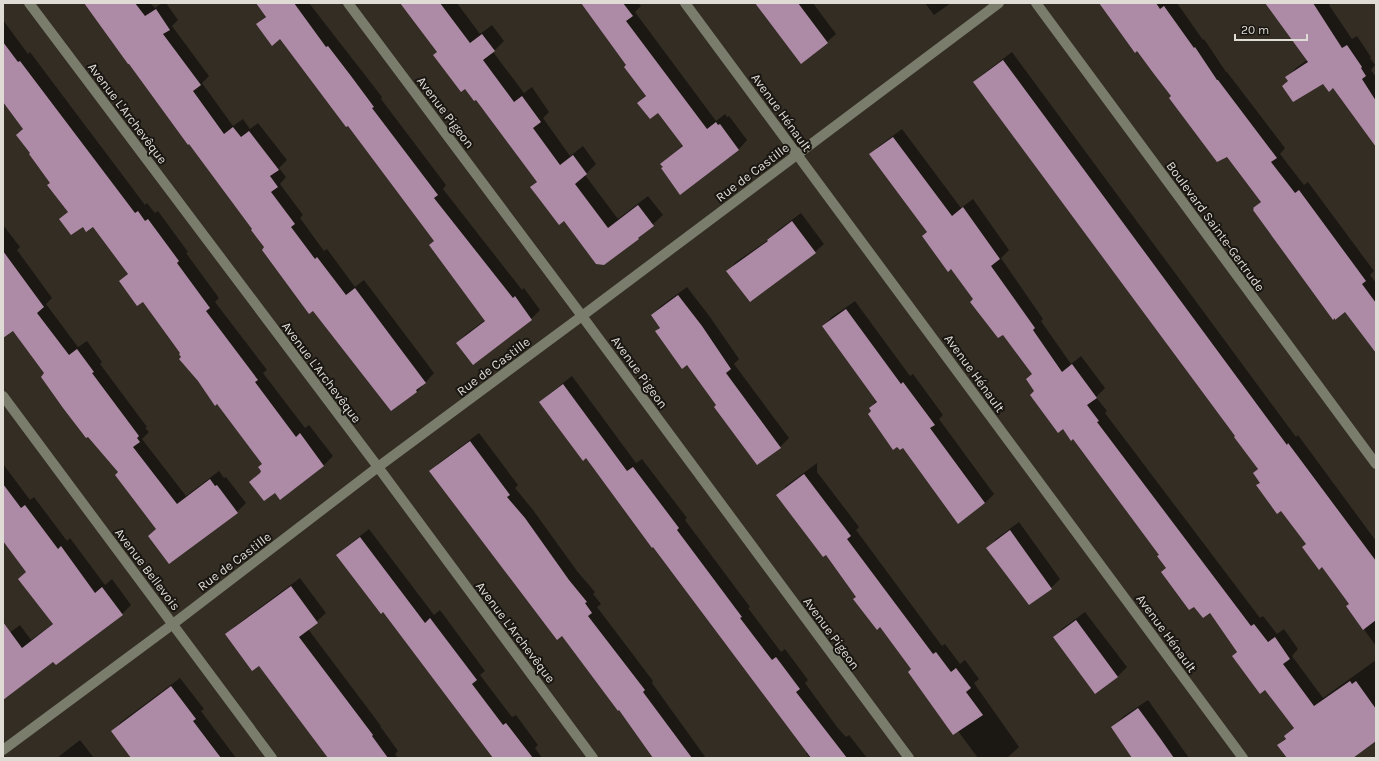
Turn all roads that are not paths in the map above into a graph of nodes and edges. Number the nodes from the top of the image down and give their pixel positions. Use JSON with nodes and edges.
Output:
{"nodes":[{"id":1,"x":29,"y":3,"type":"edge"},
{"id":2,"x":348,"y":3,"type":"edge"},
{"id":3,"x":685,"y":3,"type":"edge"},
{"id":4,"x":998,"y":3,"type":"edge"},
{"id":5,"x":1036,"y":3,"type":"edge"},
{"id":6,"x":797,"y":154,"type":"junction"},
{"id":7,"x":582,"y":316,"type":"junction"},
{"id":8,"x":3,"y":396,"type":"edge"},
{"id":9,"x":1376,"y":464,"type":"edge"},
{"id":10,"x":378,"y":467,"type":"junction"},
{"id":11,"x":173,"y":624,"type":"junction"},
{"id":12,"x":3,"y":750,"type":"edge"},
{"id":13,"x":272,"y":758,"type":"edge"},
{"id":14,"x":593,"y":758,"type":"edge"},
{"id":15,"x":909,"y":758,"type":"edge"},
{"id":16,"x":1243,"y":758,"type":"edge"}],
"edges":[{"from":1,"to":10,"type":"street","name":"Avenue L'Archevêque"},
{"from":2,"to":7,"type":"street","name":"Avenue Pigeon"},
{"from":3,"to":6,"type":"street","name":"Avenue Hénault"},
{"from":4,"to":6,"type":"street","name":"Rue de Castille"},
{"from":5,"to":9,"type":"street","name":"Boulevard Sainte-Gertrude"},
{"from":6,"to":7,"type":"street","name":"Rue de Castille"},
{"from":6,"to":16,"type":"street","name":"Avenue Hénault"},
{"from":7,"to":10,"type":"street","name":"Rue de Castille"},
{"from":7,"to":15,"type":"street","name":"Avenue Pigeon"},
{"from":8,"to":11,"type":"street","name":"Avenue Bellevois"},
{"from":10,"to":11,"type":"street","name":"Rue de Castille"},
{"from":10,"to":14,"type":"street","name":"Avenue L'Archevêque"},
{"from":11,"to":12,"type":"street","name":"Rue de Castille"},
{"from":11,"to":13,"type":"street","name":"Avenue Bellevois"}]}
